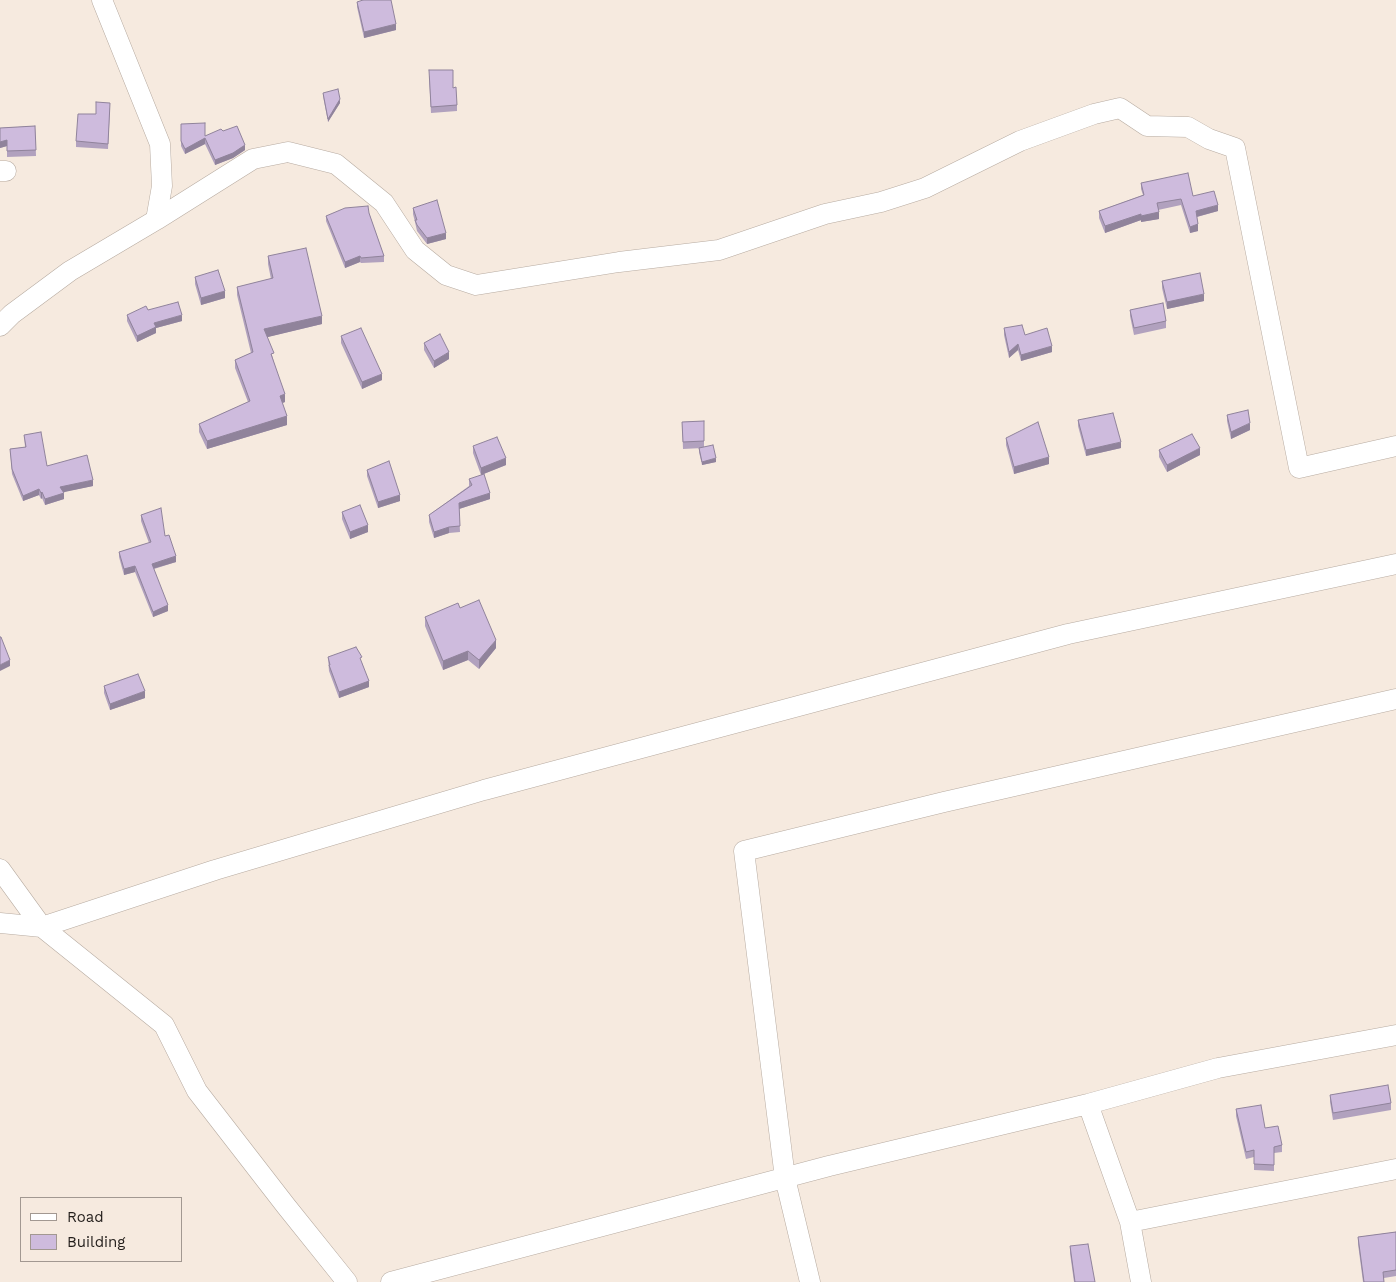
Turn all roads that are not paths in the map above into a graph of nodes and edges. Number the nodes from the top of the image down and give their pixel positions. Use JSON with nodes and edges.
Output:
{"nodes":[{"id":1,"x":102,"y":0,"type":"edge"},
{"id":2,"x":156,"y":220,"type":"junction"},
{"id":3,"x":0,"y":326,"type":"edge"},
{"id":4,"x":1396,"y":446,"type":"edge"},
{"id":5,"x":1396,"y":564,"type":"edge"},
{"id":6,"x":1396,"y":699,"type":"edge"},
{"id":7,"x":0,"y":868,"type":"edge"},
{"id":8,"x":0,"y":923,"type":"edge"},
{"id":9,"x":42,"y":926,"type":"junction"},
{"id":10,"x":1396,"y":1035,"type":"edge"},
{"id":11,"x":1088,"y":1104,"type":"junction"},
{"id":12,"x":1396,"y":1169,"type":"edge"},
{"id":13,"x":785,"y":1178,"type":"junction"},
{"id":14,"x":1130,"y":1222,"type":"junction"},
{"id":15,"x":347,"y":1282,"type":"edge"},
{"id":16,"x":391,"y":1282,"type":"edge"},
{"id":17,"x":810,"y":1282,"type":"edge"},
{"id":18,"x":1141,"y":1282,"type":"edge"}],
"edges":[{"from":1,"to":2,"type":"street"},
{"from":2,"to":3,"type":"street"},
{"from":2,"to":4,"type":"street"},
{"from":5,"to":9,"type":"street"},
{"from":6,"to":13,"type":"street"},
{"from":7,"to":9,"type":"street"},
{"from":8,"to":9,"type":"street"},
{"from":9,"to":15,"type":"street"},
{"from":10,"to":11,"type":"street"},
{"from":11,"to":13,"type":"street"},
{"from":11,"to":14,"type":"street"},
{"from":12,"to":14,"type":"street"},
{"from":13,"to":16,"type":"street"},
{"from":13,"to":17,"type":"street"},
{"from":14,"to":18,"type":"street"}]}
